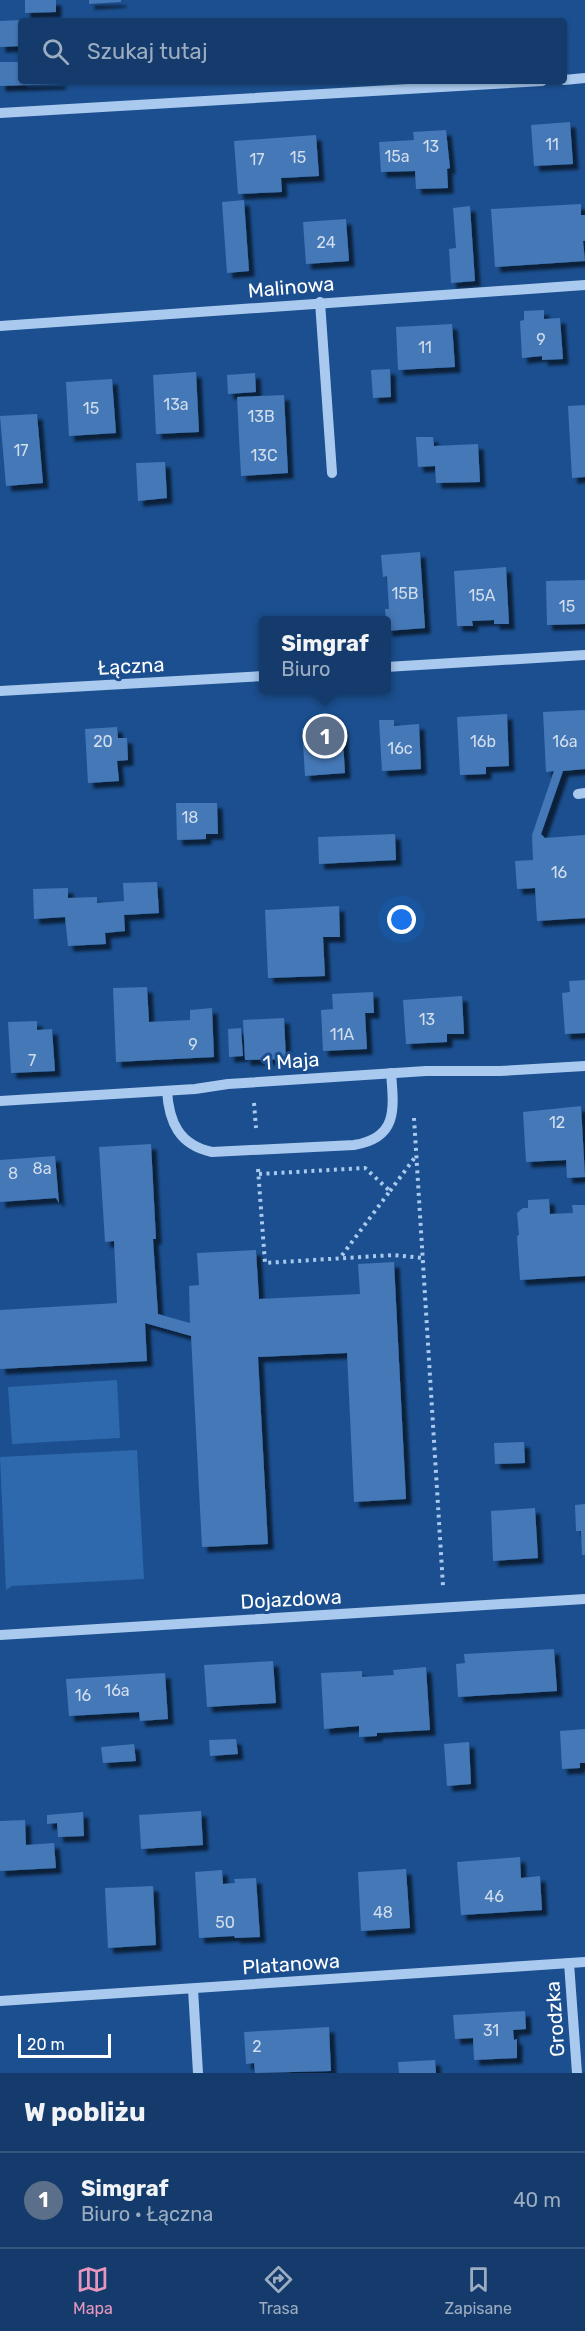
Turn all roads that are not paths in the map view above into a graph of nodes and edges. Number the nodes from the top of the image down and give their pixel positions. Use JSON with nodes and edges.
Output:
{"nodes":[{"id":1,"x":585,"y":78,"type":"edge"},
{"id":2,"x":567,"y":80,"type":"edge"},
{"id":3,"x":491,"y":84,"type":"edge"},
{"id":4,"x":0,"y":113,"type":"edge"},
{"id":5,"x":585,"y":285,"type":"edge"},
{"id":6,"x":321,"y":302,"type":"junction"},
{"id":7,"x":0,"y":326,"type":"edge"},
{"id":8,"x":332,"y":473,"type":"dead end"},
{"id":9,"x":585,"y":655,"type":"edge"},
{"id":10,"x":391,"y":667,"type":"edge"},
{"id":11,"x":259,"y":676,"type":"edge"},
{"id":12,"x":0,"y":691,"type":"edge"},
{"id":13,"x":585,"y":1066,"type":"edge"},
{"id":14,"x":391,"y":1073,"type":"junction"},
{"id":15,"x":167,"y":1091,"type":"junction"},
{"id":16,"x":0,"y":1101,"type":"edge"},
{"id":17,"x":585,"y":1599,"type":"edge"},
{"id":18,"x":0,"y":1635,"type":"edge"},
{"id":19,"x":585,"y":1962,"type":"edge"},
{"id":20,"x":569,"y":1963,"type":"junction"},
{"id":21,"x":193,"y":1989,"type":"junction"},
{"id":22,"x":0,"y":2001,"type":"edge"},
{"id":23,"x":198,"y":2073,"type":"edge"},
{"id":24,"x":577,"y":2073,"type":"edge"}],
"edges":[{"from":1,"to":2,"type":"street"},
{"from":3,"to":4,"type":"street"},
{"from":5,"to":6,"type":"street","name":"Malinowa"},
{"from":6,"to":7,"type":"street","name":"Malinowa"},
{"from":6,"to":8,"type":"street"},
{"from":9,"to":10,"type":"street"},
{"from":11,"to":12,"type":"street","name":"Łączna"},
{"from":13,"to":14,"type":"street","name":"1 Maja"},
{"from":14,"to":15,"type":"street","name":"1 Maja"},
{"from":14,"to":15,"type":"street"},
{"from":15,"to":16,"type":"street","name":"1 Maja"},
{"from":17,"to":18,"type":"street","name":"Dojazdowa"},
{"from":19,"to":20,"type":"street","name":"Platanowa"},
{"from":20,"to":21,"type":"street","name":"Platanowa"},
{"from":20,"to":24,"type":"street","name":"Grodzka"},
{"from":21,"to":22,"type":"street","name":"Platanowa"},
{"from":21,"to":23,"type":"street"}]}
